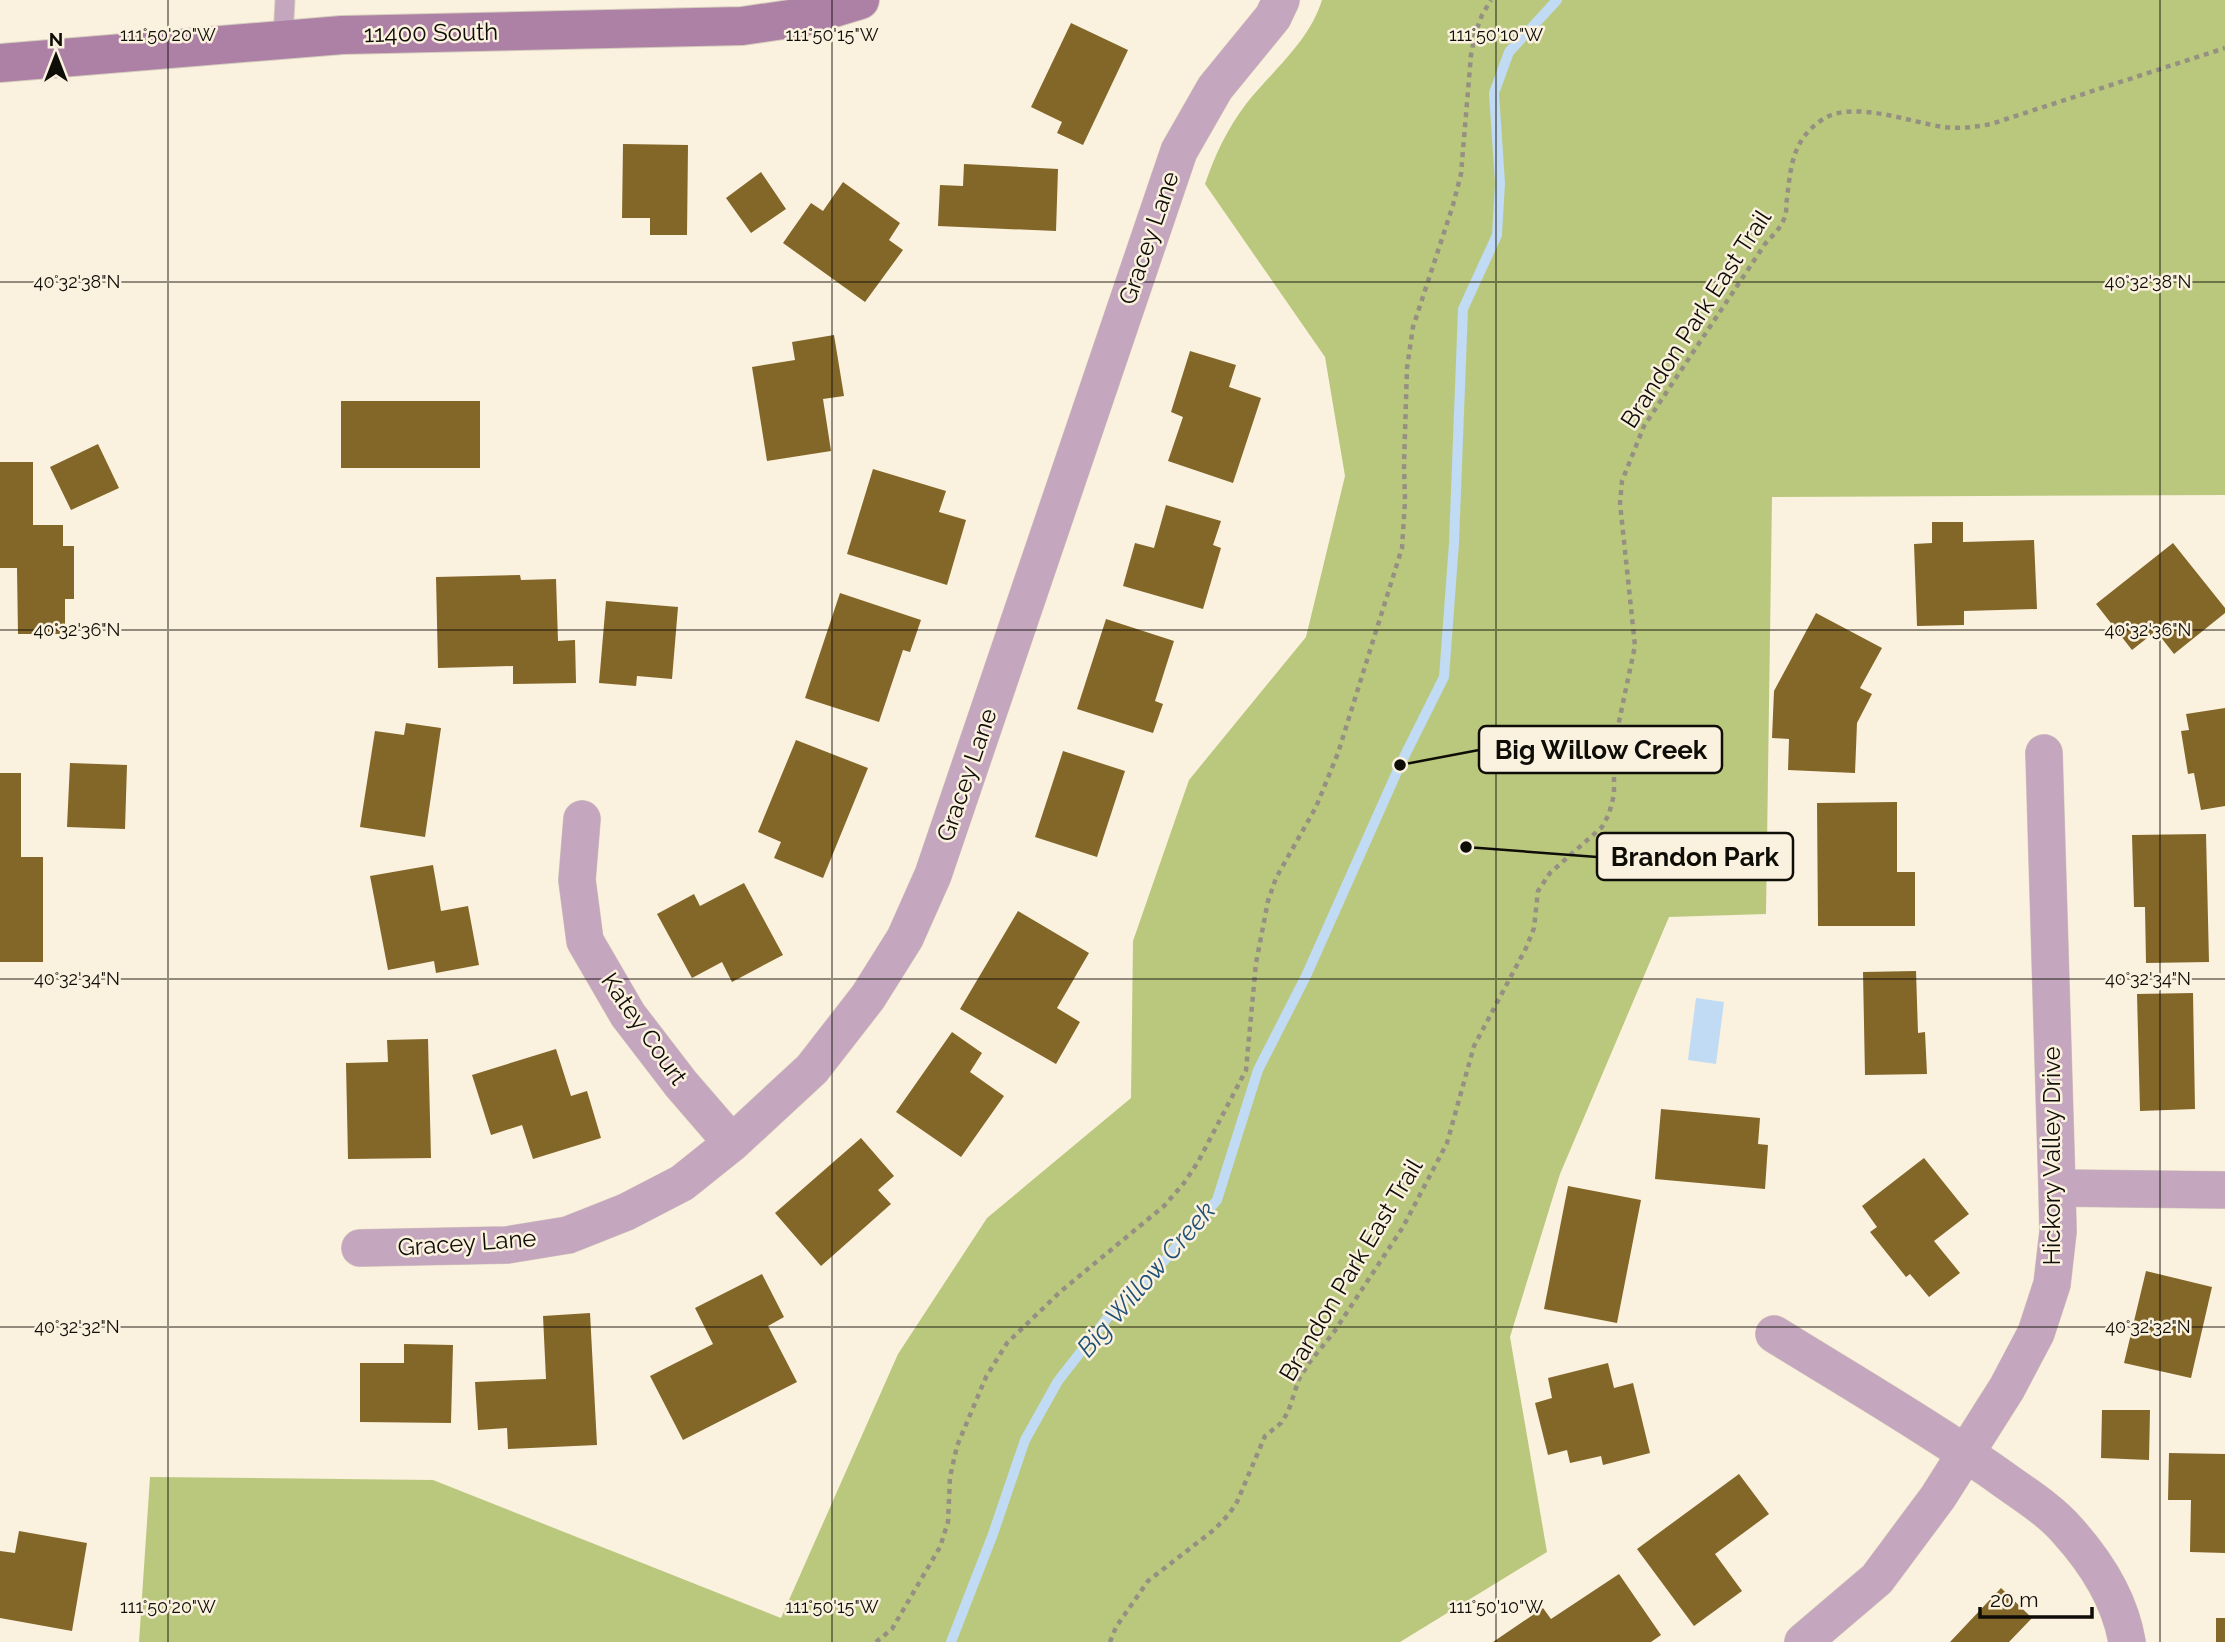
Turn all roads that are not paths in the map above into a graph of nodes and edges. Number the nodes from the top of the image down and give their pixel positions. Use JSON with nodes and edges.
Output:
{"nodes":[{"id":1,"x":285,"y":0,"type":"edge"},
{"id":2,"x":860,"y":0,"type":"edge"},
{"id":3,"x":1281,"y":0,"type":"edge"},
{"id":4,"x":283,"y":39,"type":"junction"},
{"id":5,"x":0,"y":63,"type":"edge"},
{"id":6,"x":2044,"y":753,"type":"dead end"},
{"id":7,"x":582,"y":819,"type":"dead end"},
{"id":8,"x":732,"y":1143,"type":"junction"},
{"id":9,"x":2057,"y":1188,"type":"junction"},
{"id":10,"x":2225,"y":1190,"type":"edge"},
{"id":11,"x":360,"y":1248,"type":"dead end"},
{"id":12,"x":1774,"y":1334,"type":"dead end"},
{"id":13,"x":1966,"y":1453,"type":"junction"},
{"id":14,"x":1803,"y":1642,"type":"edge"},
{"id":15,"x":2127,"y":1642,"type":"edge"}],
"edges":[{"from":1,"to":4,"type":"lane"},
{"from":2,"to":4,"type":"street","name":"11400 South"},
{"from":3,"to":8,"type":"street","name":"Gracey Lane"},
{"from":4,"to":5,"type":"street","name":"11400 South"},
{"from":6,"to":9,"type":"street","name":"Hickory Valley Drive"},
{"from":7,"to":8,"type":"street","name":"Katey Court"},
{"from":8,"to":11,"type":"street","name":"Gracey Lane"},
{"from":9,"to":10,"type":"street"},
{"from":9,"to":13,"type":"street","name":"Hickory Valley Drive"},
{"from":12,"to":13,"type":"street"},
{"from":13,"to":14,"type":"street","name":"Hickory Valley Drive"},
{"from":13,"to":15,"type":"street"}]}
